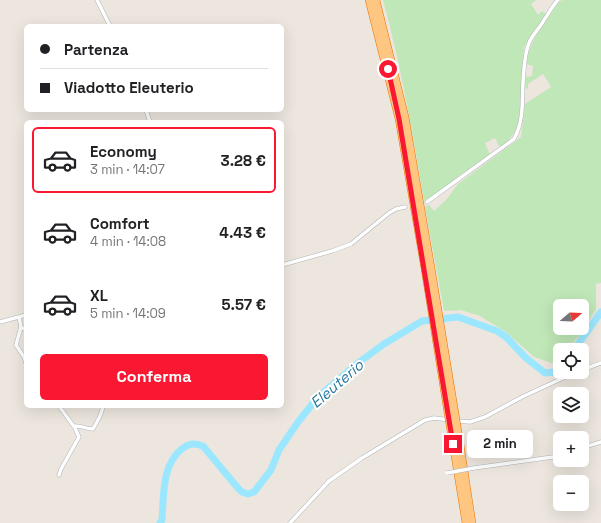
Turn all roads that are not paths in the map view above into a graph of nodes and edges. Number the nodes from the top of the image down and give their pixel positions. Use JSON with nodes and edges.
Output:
{"nodes":[{"id":1,"x":98,"y":0,"type":"edge"},
{"id":2,"x":369,"y":0,"type":"edge"},
{"id":3,"x":376,"y":0,"type":"edge"},
{"id":4,"x":558,"y":0,"type":"edge"},
{"id":5,"x":109,"y":24,"type":"edge"},
{"id":6,"x":427,"y":202,"type":"dead end"},
{"id":7,"x":405,"y":207,"type":"dead end"},
{"id":8,"x":284,"y":265,"type":"edge"},
{"id":9,"x":428,"y":269,"type":"junction"},
{"id":10,"x":24,"y":316,"type":"edge"},
{"id":11,"x":19,"y":317,"type":"junction"},
{"id":12,"x":0,"y":322,"type":"edge"},
{"id":13,"x":21,"y":327,"type":"junction"},
{"id":14,"x":24,"y":329,"type":"edge"},
{"id":15,"x":24,"y":357,"type":"edge"},
{"id":16,"x":601,"y":363,"type":"edge"},
{"id":17,"x":589,"y":367,"type":"edge"},
{"id":18,"x":561,"y":379,"type":"edge"},
{"id":19,"x":60,"y":408,"type":"edge"},
{"id":20,"x":103,"y":408,"type":"edge"},
{"id":21,"x":74,"y":426,"type":"junction"},
{"id":22,"x":601,"y":442,"type":"edge"},
{"id":23,"x":456,"y":444,"type":"junction"},
{"id":24,"x":589,"y":446,"type":"edge"},
{"id":25,"x":553,"y":457,"type":"edge"},
{"id":26,"x":447,"y":473,"type":"dead end"},
{"id":27,"x":59,"y":475,"type":"dead end"},
{"id":28,"x":290,"y":523,"type":"edge"},
{"id":29,"x":466,"y":523,"type":"edge"},
{"id":30,"x":472,"y":523,"type":"edge"}],
"edges":[{"from":1,"to":5,"type":"street"},
{"from":2,"to":9,"type":"highway"},
{"from":3,"to":9,"type":"highway"},
{"from":4,"to":6,"type":"street"},
{"from":7,"to":8,"type":"street"},
{"from":9,"to":23,"type":"highway","bridge":true},
{"from":10,"to":11,"type":"street"},
{"from":11,"to":12,"type":"street"},
{"from":11,"to":13,"type":"street"},
{"from":13,"to":14,"type":"street"},
{"from":13,"to":15,"type":"street"},
{"from":16,"to":17,"type":"street"},
{"from":18,"to":28,"type":"street"},
{"from":19,"to":21,"type":"street"},
{"from":20,"to":21,"type":"street"},
{"from":21,"to":27,"type":"street"},
{"from":22,"to":24,"type":"street"},
{"from":23,"to":29,"type":"highway"},
{"from":23,"to":30,"type":"highway"},
{"from":25,"to":26,"type":"street","bridge":true}]}
